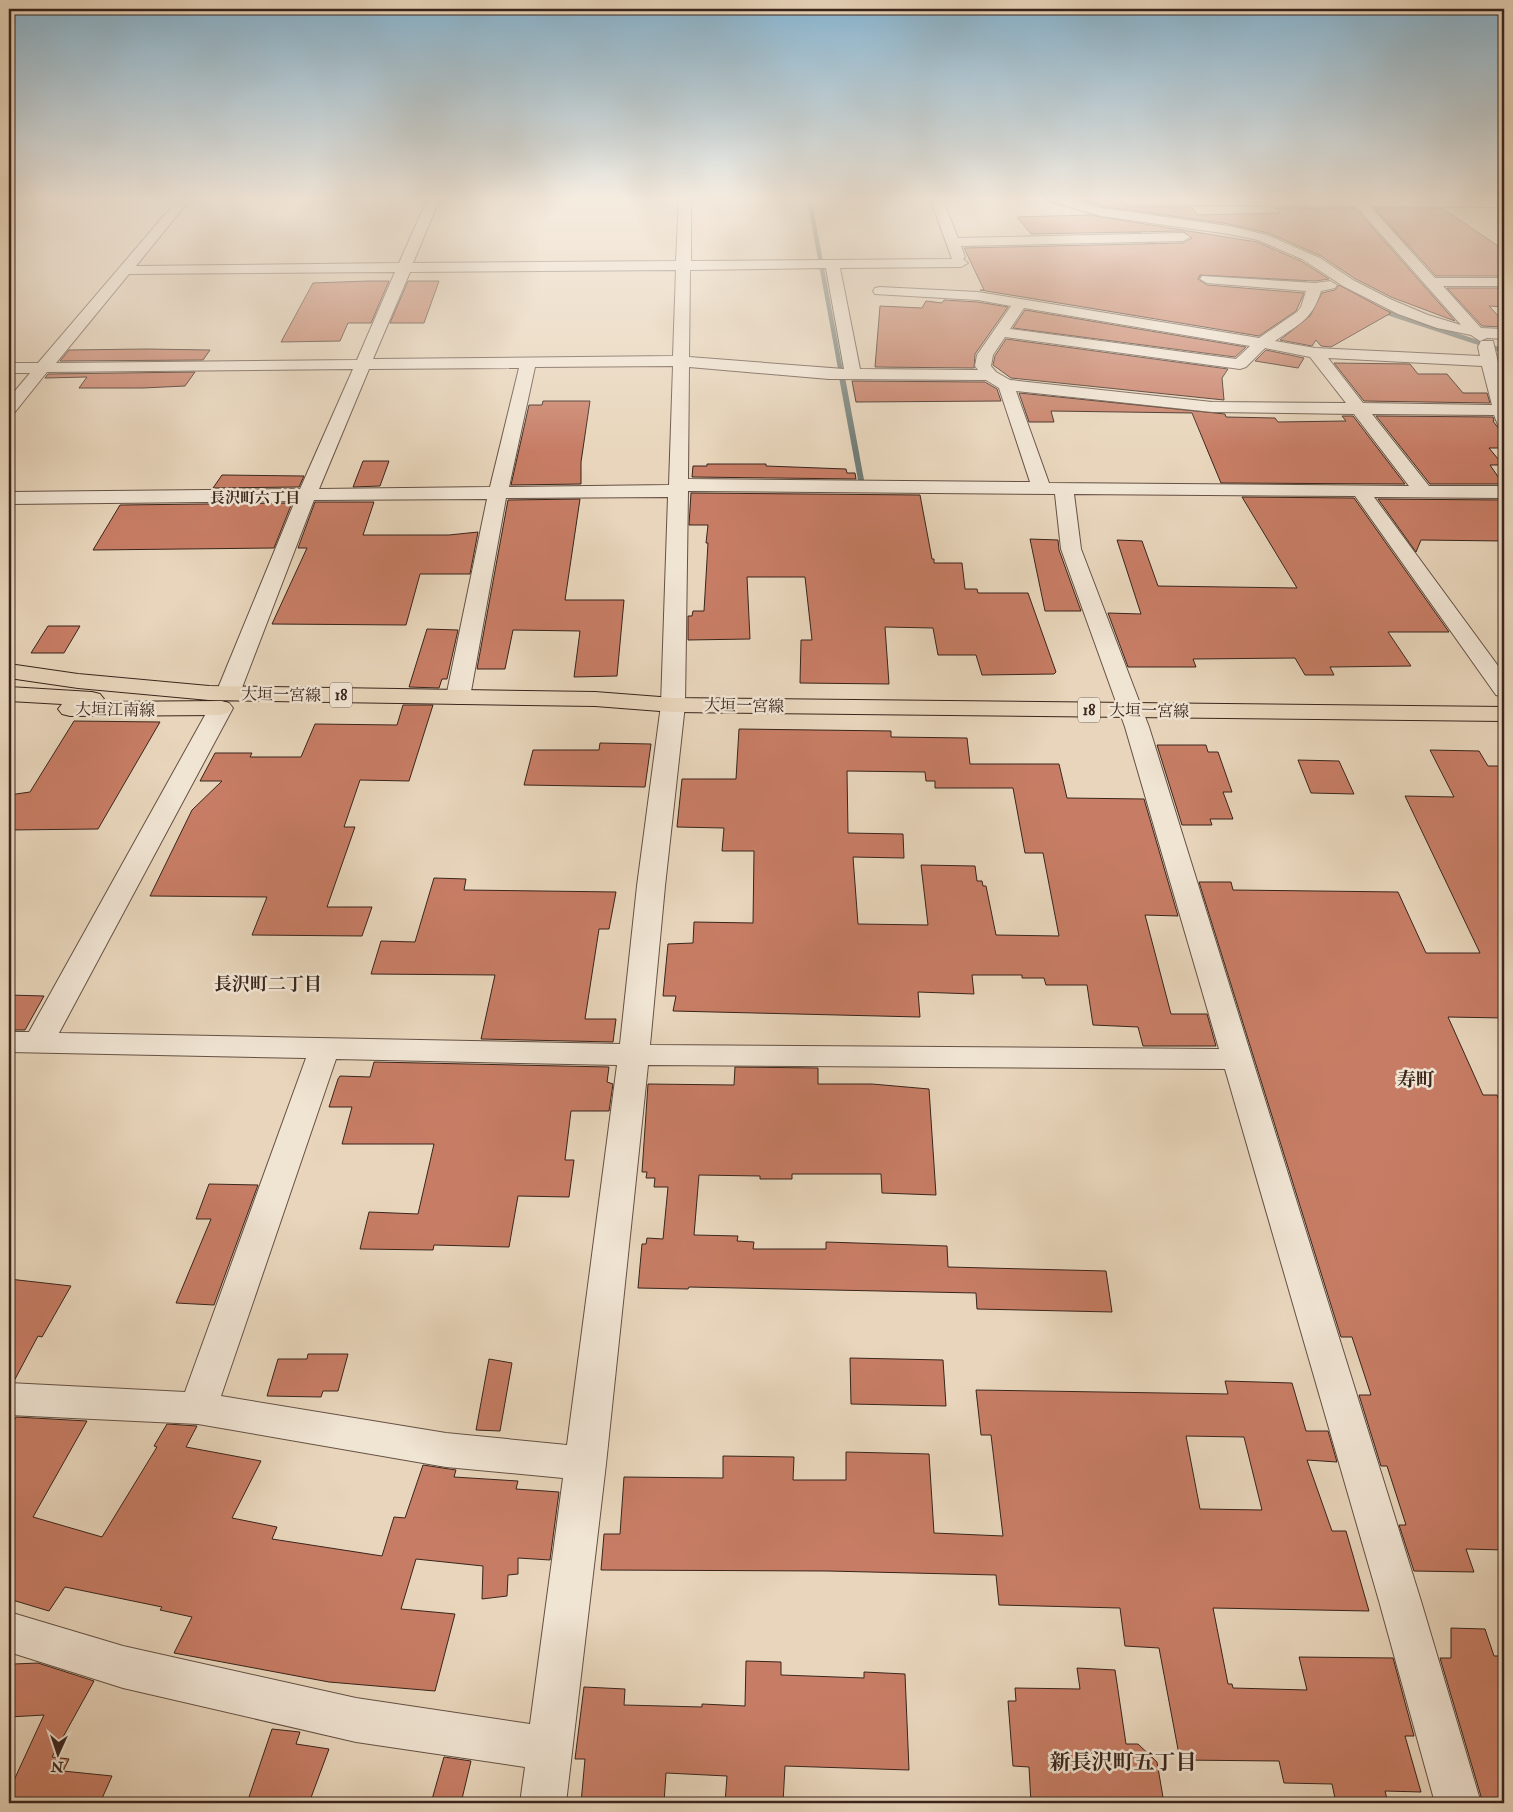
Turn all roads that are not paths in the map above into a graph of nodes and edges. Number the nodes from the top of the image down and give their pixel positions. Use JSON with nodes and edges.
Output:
{"nodes":[{"id":1,"x":1433,"y":282,"type":"edge"},
{"id":2,"x":114,"y":283,"type":"edge"},
{"id":3,"x":399,"y":283,"type":"edge"},
{"id":4,"x":683,"y":283,"type":"edge"},
{"id":5,"x":836,"y":283,"type":"edge"},
{"id":6,"x":968,"y":283,"type":"edge"},
{"id":7,"x":1265,"y":283,"type":"edge"},
{"id":8,"x":1348,"y":283,"type":"edge"},
{"id":9,"x":1321,"y":286,"type":"junction"},
{"id":10,"x":1353,"y":286,"type":"junction"},
{"id":11,"x":880,"y":291,"type":"dead end"},
{"id":12,"x":973,"y":296,"type":"junction"},
{"id":13,"x":1020,"y":303,"type":"junction"},
{"id":14,"x":1000,"y":332,"type":"junction"},
{"id":15,"x":1504,"y":334,"type":"edge"},
{"id":16,"x":1262,"y":343,"type":"junction"},
{"id":17,"x":1486,"y":345,"type":"junction"},
{"id":18,"x":1504,"y":346,"type":"edge"},
{"id":19,"x":1316,"y":353,"type":"junction"},
{"id":20,"x":681,"y":361,"type":"junction"},
{"id":21,"x":528,"y":362,"type":"junction"},
{"id":22,"x":363,"y":365,"type":"junction"},
{"id":23,"x":9,"y":368,"type":"edge"},
{"id":24,"x":43,"y":368,"type":"junction"},
{"id":25,"x":853,"y":375,"type":"junction"},
{"id":26,"x":990,"y":375,"type":"junction"},
{"id":27,"x":1006,"y":385,"type":"junction"},
{"id":28,"x":9,"y":408,"type":"edge"},
{"id":29,"x":1359,"y":409,"type":"junction"},
{"id":30,"x":1503,"y":416,"type":"edge"},
{"id":31,"x":679,"y":488,"type":"junction"},
{"id":32,"x":1053,"y":488,"type":"junction"},
{"id":33,"x":1360,"y":490,"type":"junction"},
{"id":34,"x":1423,"y":491,"type":"junction"},
{"id":35,"x":498,"y":492,"type":"junction"},
{"id":36,"x":1504,"y":492,"type":"edge"},
{"id":37,"x":307,"y":494,"type":"junction"},
{"id":38,"x":9,"y":498,"type":"edge"},
{"id":39,"x":14,"y":673,"type":"edge"},
{"id":40,"x":1504,"y":690,"type":"edge"},
{"id":41,"x":9,"y":694,"type":"edge"},
{"id":42,"x":458,"y":696,"type":"junction"},
{"id":43,"x":225,"y":700,"type":"junction"},
{"id":44,"x":673,"y":704,"type":"junction"},
{"id":45,"x":9,"y":708,"type":"edge"},
{"id":46,"x":1130,"y":710,"type":"junction"},
{"id":47,"x":1504,"y":714,"type":"edge"},
{"id":48,"x":9,"y":1042,"type":"edge"},
{"id":49,"x":39,"y":1042,"type":"junction"},
{"id":50,"x":325,"y":1048,"type":"junction"},
{"id":51,"x":634,"y":1054,"type":"junction"},
{"id":52,"x":1236,"y":1059,"type":"junction"},
{"id":53,"x":9,"y":1399,"type":"edge"},
{"id":54,"x":198,"y":1408,"type":"junction"},
{"id":55,"x":586,"y":1464,"type":"junction"},
{"id":56,"x":9,"y":1632,"type":"edge"},
{"id":57,"x":550,"y":1749,"type":"junction"},
{"id":58,"x":543,"y":1803,"type":"edge"},
{"id":59,"x":1458,"y":1803,"type":"edge"}],
"edges":[{"from":1,"to":17,"type":"street"},
{"from":2,"to":24,"type":"street"},
{"from":3,"to":22,"type":"street"},
{"from":4,"to":20,"type":"street"},
{"from":5,"to":25,"type":"street"},
{"from":6,"to":12,"type":"street"},
{"from":7,"to":9,"type":"street"},
{"from":8,"to":10,"type":"street"},
{"from":9,"to":10,"type":"street"},
{"from":9,"to":16,"type":"street"},
{"from":10,"to":17,"type":"street"},
{"from":11,"to":12,"type":"street"},
{"from":12,"to":13,"type":"street"},
{"from":13,"to":14,"type":"street"},
{"from":13,"to":16,"type":"street"},
{"from":14,"to":16,"type":"street"},
{"from":14,"to":26,"type":"street"},
{"from":15,"to":17,"type":"street"},
{"from":16,"to":19,"type":"street"},
{"from":17,"to":18,"type":"street"},
{"from":17,"to":19,"type":"street"},
{"from":17,"to":30,"type":"street"},
{"from":19,"to":29,"type":"street"},
{"from":20,"to":21,"type":"street"},
{"from":20,"to":25,"type":"street"},
{"from":20,"to":31,"type":"street"},
{"from":21,"to":22,"type":"street"},
{"from":21,"to":35,"type":"street"},
{"from":22,"to":24,"type":"street"},
{"from":22,"to":37,"type":"street"},
{"from":23,"to":24,"type":"street"},
{"from":24,"to":28,"type":"street"},
{"from":25,"to":26,"type":"street"},
{"from":26,"to":27,"type":"street"},
{"from":27,"to":29,"type":"street"},
{"from":27,"to":32,"type":"street"},
{"from":29,"to":30,"type":"street"},
{"from":29,"to":34,"type":"street"},
{"from":31,"to":32,"type":"street"},
{"from":31,"to":35,"type":"street"},
{"from":31,"to":44,"type":"street"},
{"from":32,"to":33,"type":"street"},
{"from":32,"to":46,"type":"street"},
{"from":33,"to":34,"type":"street"},
{"from":33,"to":40,"type":"street"},
{"from":34,"to":36,"type":"street"},
{"from":35,"to":37,"type":"street"},
{"from":35,"to":42,"type":"street"},
{"from":37,"to":38,"type":"street"},
{"from":37,"to":43,"type":"street"},
{"from":39,"to":43,"type":"main road","name":"大垣一宮線","number":"18"},
{"from":41,"to":43,"type":"main road","name":"大垣一宮線","number":"18"},
{"from":42,"to":43,"type":"main road","name":"大垣一宮線","number":"18"},
{"from":42,"to":44,"type":"main road","name":"大垣一宮線","number":"18"},
{"from":43,"to":44,"type":"main road","name":"大垣一宮線","number":"18"},
{"from":43,"to":45,"type":"main road","name":"大垣江南線"},
{"from":43,"to":49,"type":"street"},
{"from":44,"to":46,"type":"main road","name":"大垣一宮線","number":"18"},
{"from":44,"to":51,"type":"street"},
{"from":46,"to":47,"type":"main road","name":"大垣一宮線","number":"18"},
{"from":46,"to":52,"type":"street"},
{"from":48,"to":49,"type":"street"},
{"from":49,"to":50,"type":"street"},
{"from":50,"to":51,"type":"street"},
{"from":50,"to":54,"type":"street"},
{"from":51,"to":52,"type":"street"},
{"from":51,"to":55,"type":"street"},
{"from":52,"to":59,"type":"street"},
{"from":53,"to":54,"type":"street"},
{"from":54,"to":55,"type":"street"},
{"from":55,"to":57,"type":"street"},
{"from":56,"to":57,"type":"street"},
{"from":57,"to":58,"type":"street"}]}
